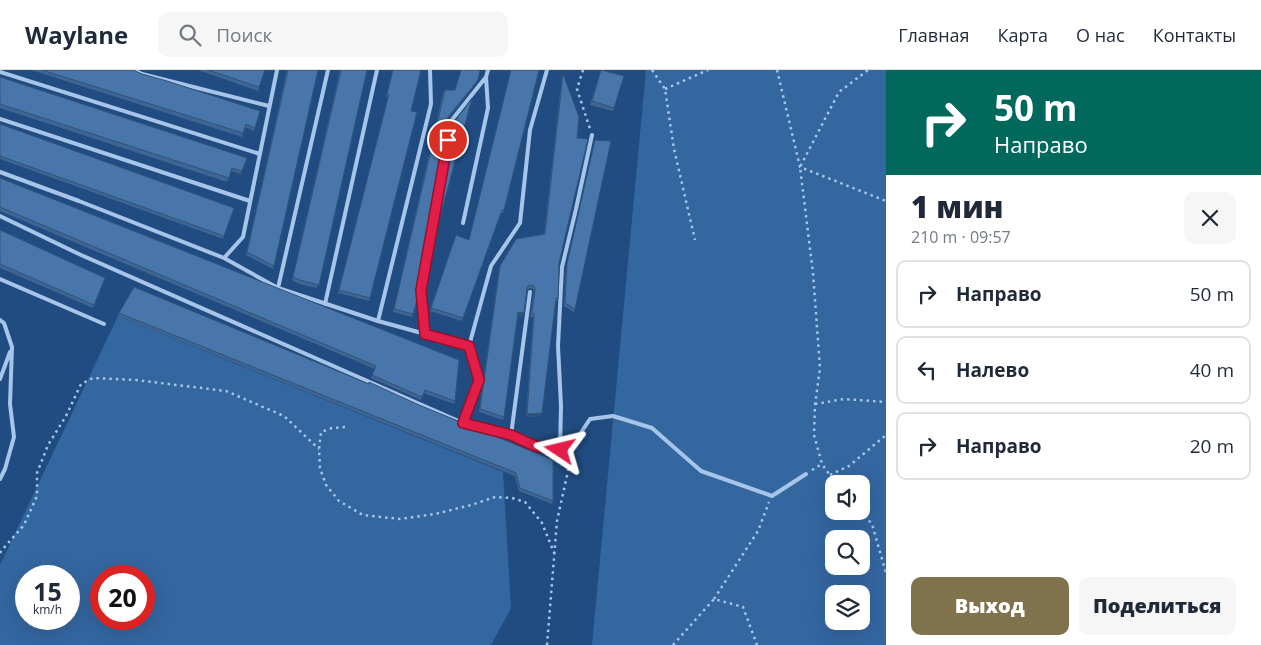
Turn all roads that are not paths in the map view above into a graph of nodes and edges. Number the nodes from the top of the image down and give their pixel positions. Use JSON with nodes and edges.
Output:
{"nodes":[{"id":1,"x":134,"y":70,"type":"edge"},
{"id":2,"x":277,"y":70,"type":"edge"},
{"id":3,"x":328,"y":70,"type":"edge"},
{"id":4,"x":377,"y":70,"type":"edge"},
{"id":5,"x":430,"y":70,"type":"edge"},
{"id":6,"x":488,"y":70,"type":"edge"},
{"id":7,"x":547,"y":70,"type":"edge"},
{"id":8,"x":0,"y":72,"type":"edge"},
{"id":9,"x":486,"y":77,"type":"junction"},
{"id":10,"x":269,"y":106,"type":"junction"},
{"id":11,"x":0,"y":119,"type":"edge"},
{"id":12,"x":592,"y":135,"type":"road end"},
{"id":13,"x":260,"y":154,"type":"junction"},
{"id":14,"x":0,"y":172,"type":"edge"},
{"id":15,"x":250,"y":201,"type":"junction"},
{"id":16,"x":0,"y":216,"type":"edge"},
{"id":17,"x":463,"y":223,"type":"dead end"},
{"id":18,"x":224,"y":258,"type":"junction"},
{"id":19,"x":0,"y":279,"type":"edge"},
{"id":20,"x":278,"y":288,"type":"junction"},
{"id":21,"x":530,"y":292,"type":"dead end"},
{"id":22,"x":325,"y":304,"type":"junction"},
{"id":23,"x":0,"y":320,"type":"edge"},
{"id":24,"x":378,"y":321,"type":"junction"},
{"id":25,"x":104,"y":324,"type":"dead end"},
{"id":26,"x":425,"y":334,"type":"junction"},
{"id":27,"x":469,"y":346,"type":"junction"},
{"id":28,"x":12,"y":348,"type":"junction"},
{"id":29,"x":0,"y":379,"type":"edge"},
{"id":30,"x":463,"y":423,"type":"junction"},
{"id":31,"x":511,"y":435,"type":"junction"},
{"id":32,"x":560,"y":450,"type":"junction"},
{"id":33,"x":806,"y":474,"type":"dead end"},
{"id":34,"x":0,"y":478,"type":"edge"}],
"edges":[{"from":1,"to":10,"type":"lane"},
{"from":2,"to":10,"type":"lane"},
{"from":3,"to":20,"type":"lane"},
{"from":4,"to":22,"type":"lane"},
{"from":5,"to":24,"type":"lane"},
{"from":6,"to":9,"type":"lane"},
{"from":7,"to":27,"type":"lane"},
{"from":8,"to":13,"type":"lane"},
{"from":9,"to":17,"type":"lane"},
{"from":9,"to":26,"type":"lane"},
{"from":10,"to":13,"type":"lane"},
{"from":11,"to":15,"type":"lane"},
{"from":12,"to":32,"type":"lane"},
{"from":13,"to":15,"type":"lane"},
{"from":14,"to":18,"type":"lane"},
{"from":15,"to":18,"type":"lane"},
{"from":16,"to":30,"type":"lane"},
{"from":18,"to":20,"type":"lane"},
{"from":19,"to":25,"type":"lane"},
{"from":20,"to":22,"type":"lane"},
{"from":21,"to":31,"type":"lane"},
{"from":22,"to":24,"type":"lane"},
{"from":23,"to":28,"type":"lane"},
{"from":24,"to":26,"type":"lane"},
{"from":26,"to":27,"type":"lane"},
{"from":27,"to":30,"type":"lane"},
{"from":28,"to":29,"type":"lane"},
{"from":28,"to":34,"type":"lane"},
{"from":30,"to":31,"type":"lane"},
{"from":31,"to":32,"type":"lane"},
{"from":32,"to":33,"type":"lane"}]}
